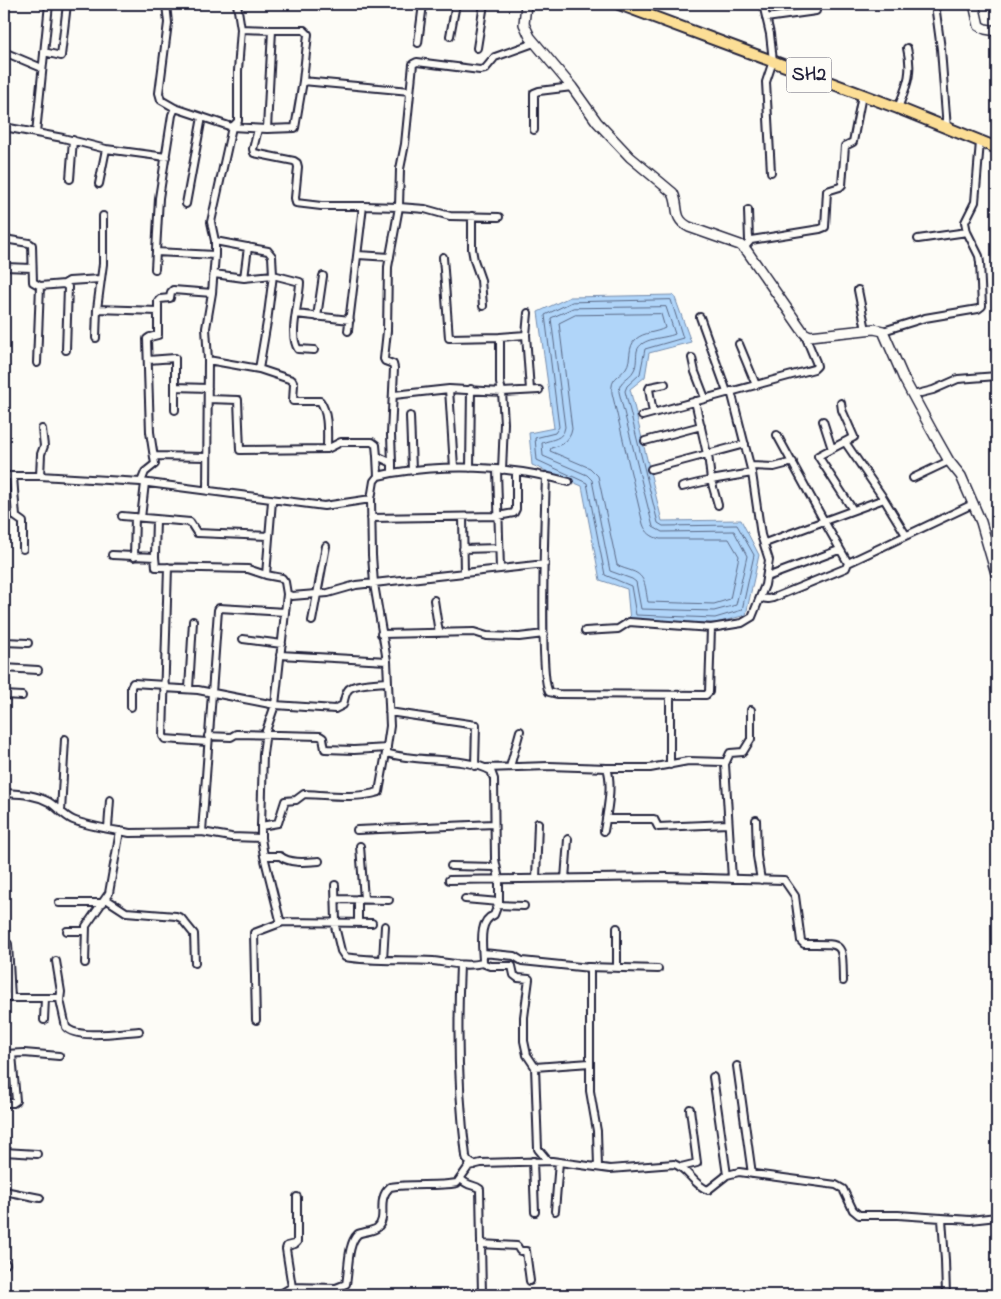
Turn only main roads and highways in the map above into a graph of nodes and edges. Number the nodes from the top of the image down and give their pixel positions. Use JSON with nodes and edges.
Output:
{"nodes":[{"id":1,"x":621,"y":4,"type":"edge"},
{"id":2,"x":997,"y":148,"type":"edge"}],
"edges":[{"from":1,"to":2,"type":"main road","number":"SH2"}]}
